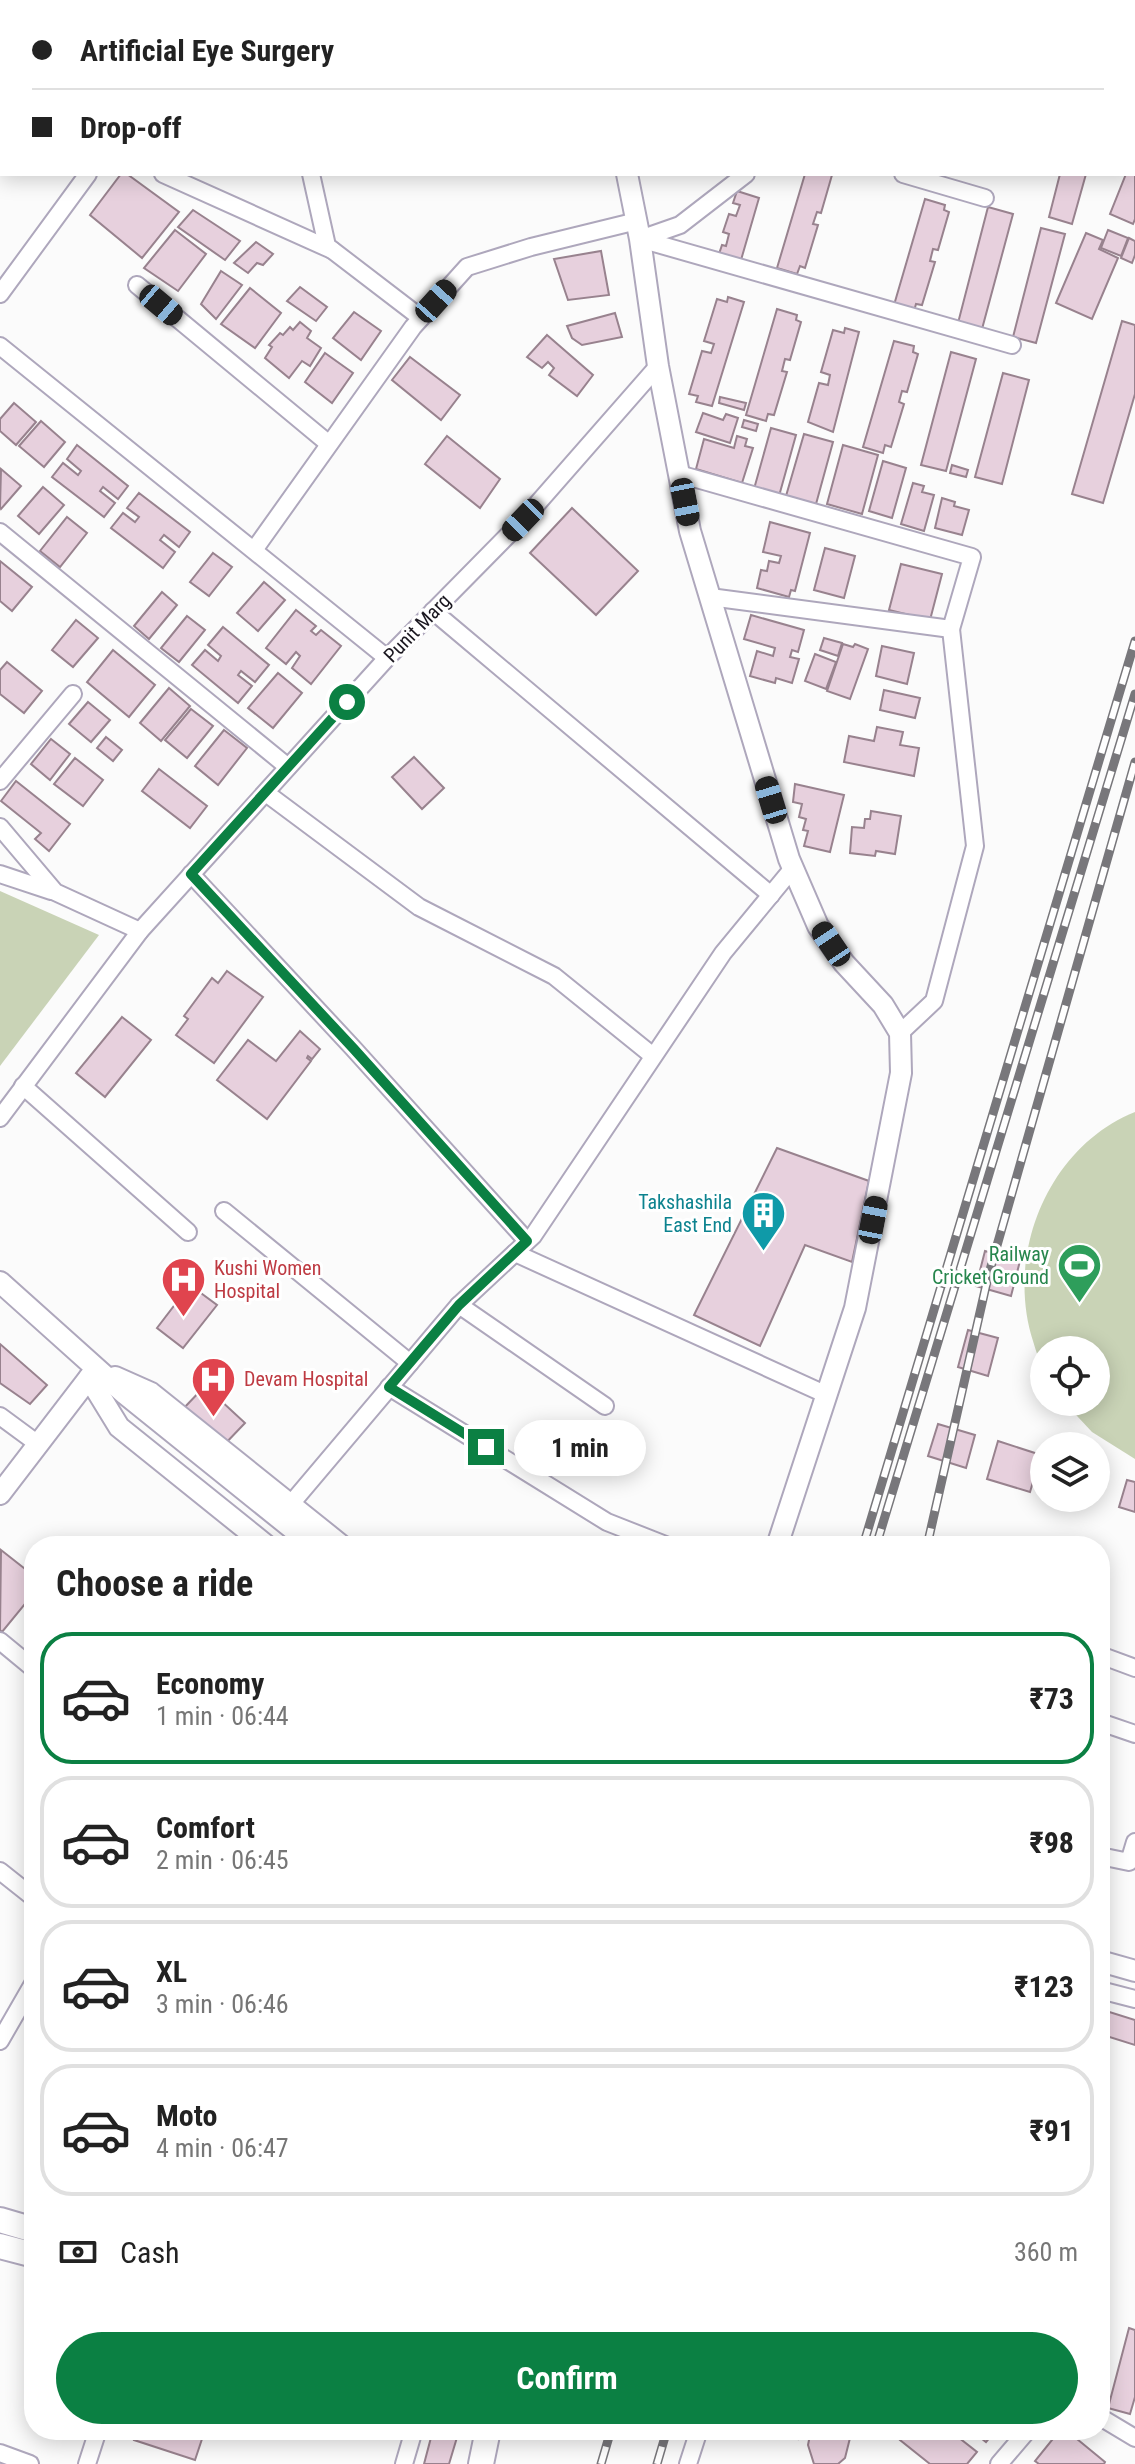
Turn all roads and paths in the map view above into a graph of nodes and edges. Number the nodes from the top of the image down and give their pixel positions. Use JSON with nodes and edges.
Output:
{"nodes":[{"id":1,"x":87,"y":176,"type":"edge"},
{"id":2,"x":167,"y":176,"type":"edge"},
{"id":3,"x":311,"y":176,"type":"edge"},
{"id":4,"x":627,"y":176,"type":"edge"},
{"id":5,"x":743,"y":176,"type":"edge"},
{"id":6,"x":910,"y":176,"type":"edge"},
{"id":7,"x":985,"y":198,"type":"dead end"},
{"id":8,"x":639,"y":230,"type":"junction"},
{"id":9,"x":332,"y":250,"type":"junction"},
{"id":10,"x":137,"y":285,"type":"dead end"},
{"id":11,"x":0,"y":294,"type":"edge"},
{"id":12,"x":421,"y":318,"type":"junction"},
{"id":13,"x":1012,"y":345,"type":"dead end"},
{"id":14,"x":0,"y":346,"type":"edge"},
{"id":15,"x":658,"y":366,"type":"junction"},
{"id":16,"x":329,"y":444,"type":"junction"},
{"id":17,"x":679,"y":474,"type":"junction"},
{"id":18,"x":0,"y":532,"type":"edge"},
{"id":19,"x":254,"y":550,"type":"junction"},
{"id":20,"x":710,"y":597,"type":"junction"},
{"id":21,"x":433,"y":611,"type":"junction"},
{"id":22,"x":951,"y":629,"type":"junction"},
{"id":23,"x":387,"y":658,"type":"junction"},
{"id":24,"x":73,"y":694,"type":"dead end"},
{"id":25,"x":288,"y":767,"type":"junction"},
{"id":26,"x":0,"y":781,"type":"edge"},
{"id":27,"x":266,"y":793,"type":"junction"},
{"id":28,"x":0,"y":827,"type":"edge"},
{"id":29,"x":793,"y":868,"type":"junction"},
{"id":30,"x":0,"y":874,"type":"edge"},
{"id":31,"x":191,"y":874,"type":"junction"},
{"id":32,"x":55,"y":892,"type":"junction"},
{"id":33,"x":771,"y":895,"type":"junction"},
{"id":34,"x":140,"y":931,"type":"junction"},
{"id":35,"x":900,"y":1033,"type":"junction"},
{"id":36,"x":653,"y":1056,"type":"junction"},
{"id":37,"x":23,"y":1086,"type":"junction"},
{"id":38,"x":0,"y":1118,"type":"edge"},
{"id":39,"x":224,"y":1211,"type":"dead end"},
{"id":40,"x":188,"y":1232,"type":"dead end"},
{"id":41,"x":521,"y":1247,"type":"junction"},
{"id":42,"x":0,"y":1282,"type":"edge"},
{"id":43,"x":459,"y":1305,"type":"junction"},
{"id":44,"x":410,"y":1363,"type":"junction"},
{"id":45,"x":93,"y":1373,"type":"junction"},
{"id":46,"x":389,"y":1387,"type":"junction"},
{"id":47,"x":827,"y":1395,"type":"junction"},
{"id":48,"x":121,"y":1399,"type":"junction"},
{"id":49,"x":605,"y":1406,"type":"dead end"},
{"id":50,"x":0,"y":1416,"type":"edge"},
{"id":51,"x":38,"y":1444,"type":"junction"},
{"id":52,"x":0,"y":1494,"type":"edge"},
{"id":53,"x":290,"y":1505,"type":"junction"},
{"id":54,"x":255,"y":1536,"type":"edge"},
{"id":55,"x":282,"y":1536,"type":"edge"},
{"id":56,"x":301,"y":1536,"type":"edge"},
{"id":57,"x":329,"y":1536,"type":"edge"},
{"id":58,"x":643,"y":1536,"type":"edge"},
{"id":59,"x":780,"y":1536,"type":"edge"},
{"id":60,"x":0,"y":1641,"type":"edge"},
{"id":61,"x":1110,"y":1659,"type":"edge"},
{"id":62,"x":24,"y":1661,"type":"edge"},
{"id":63,"x":1135,"y":1668,"type":"edge"},
{"id":64,"x":1110,"y":1725,"type":"edge"},
{"id":65,"x":1135,"y":1734,"type":"edge"},
{"id":66,"x":1135,"y":1842,"type":"edge"},
{"id":67,"x":1110,"y":1858,"type":"edge"},
{"id":68,"x":0,"y":1871,"type":"edge"},
{"id":69,"x":24,"y":1890,"type":"edge"},
{"id":70,"x":1110,"y":1964,"type":"edge"},
{"id":71,"x":1135,"y":1971,"type":"edge"},
{"id":72,"x":1110,"y":1977,"type":"edge"},
{"id":73,"x":1135,"y":1983,"type":"edge"},
{"id":74,"x":1110,"y":1993,"type":"edge"},
{"id":75,"x":24,"y":1999,"type":"edge"},
{"id":76,"x":1135,"y":1999,"type":"edge"},
{"id":77,"x":0,"y":2041,"type":"edge"},
{"id":78,"x":0,"y":2220,"type":"edge"},
{"id":79,"x":24,"y":2227,"type":"edge"},
{"id":80,"x":0,"y":2246,"type":"edge"},
{"id":81,"x":24,"y":2252,"type":"edge"},
{"id":82,"x":1110,"y":2423,"type":"edge"},
{"id":83,"x":1135,"y":2438,"type":"edge"},
{"id":84,"x":95,"y":2440,"type":"edge"},
{"id":85,"x":411,"y":2440,"type":"edge"},
{"id":86,"x":470,"y":2440,"type":"edge"},
{"id":87,"x":486,"y":2440,"type":"edge"},
{"id":88,"x":696,"y":2440,"type":"edge"},
{"id":89,"x":1019,"y":2440,"type":"edge"},
{"id":90,"x":0,"y":2453,"type":"edge"},
{"id":91,"x":30,"y":2464,"type":"edge"},
{"id":92,"x":87,"y":2464,"type":"edge"},
{"id":93,"x":404,"y":2464,"type":"edge"},
{"id":94,"x":467,"y":2464,"type":"edge"},
{"id":95,"x":481,"y":2464,"type":"edge"},
{"id":96,"x":688,"y":2464,"type":"edge"},
{"id":97,"x":999,"y":2464,"type":"edge"}],
"edges":[{"from":1,"to":11,"type":"street"},
{"from":2,"to":9,"type":"street"},
{"from":3,"to":9,"type":"street"},
{"from":4,"to":8,"type":"street"},
{"from":5,"to":8,"type":"street"},
{"from":6,"to":7,"type":"street"},
{"from":8,"to":12,"type":"street"},
{"from":8,"to":13,"type":"street"},
{"from":8,"to":15,"type":"street"},
{"from":9,"to":12,"type":"street"},
{"from":10,"to":16,"type":"street"},
{"from":12,"to":16,"type":"street"},
{"from":14,"to":19,"type":"street"},
{"from":15,"to":17,"type":"street"},
{"from":15,"to":21,"type":"street","name":"Punit Marg"},
{"from":16,"to":19,"type":"street"},
{"from":17,"to":20,"type":"street"},
{"from":17,"to":22,"type":"street"},
{"from":18,"to":25,"type":"street"},
{"from":19,"to":23,"type":"street"},
{"from":20,"to":22,"type":"street"},
{"from":20,"to":29,"type":"street"},
{"from":21,"to":23,"type":"street","name":"Punit Marg"},
{"from":21,"to":33,"type":"street"},
{"from":22,"to":35,"type":"street"},
{"from":23,"to":25,"type":"street","name":"Punit Marg"},
{"from":24,"to":26,"type":"street"},
{"from":25,"to":27,"type":"street","name":"Punit Marg"},
{"from":27,"to":31,"type":"street","name":"Punit Marg"},
{"from":27,"to":36,"type":"street"},
{"from":28,"to":32,"type":"street"},
{"from":29,"to":33,"type":"street"},
{"from":29,"to":35,"type":"street"},
{"from":30,"to":32,"type":"street"},
{"from":31,"to":34,"type":"street","name":"Punit Marg"},
{"from":31,"to":41,"type":"street"},
{"from":32,"to":34,"type":"street"},
{"from":33,"to":36,"type":"street"},
{"from":34,"to":37,"type":"street","name":"Punit Marg"},
{"from":35,"to":47,"type":"street"},
{"from":36,"to":41,"type":"street"},
{"from":37,"to":38,"type":"street","name":"Punit Marg"},
{"from":37,"to":40,"type":"street"},
{"from":39,"to":44,"type":"street"},
{"from":41,"to":43,"type":"street"},
{"from":41,"to":47,"type":"street"},
{"from":42,"to":45,"type":"street"},
{"from":43,"to":44,"type":"street"},
{"from":43,"to":49,"type":"street"},
{"from":44,"to":46,"type":"street"},
{"from":45,"to":48,"type":"street"},
{"from":45,"to":51,"type":"street"},
{"from":45,"to":53,"type":"street"},
{"from":45,"to":54,"type":"street"},
{"from":46,"to":53,"type":"street"},
{"from":46,"to":58,"type":"street"},
{"from":47,"to":59,"type":"street"},
{"from":48,"to":55,"type":"street"},
{"from":48,"to":56,"type":"street"},
{"from":50,"to":51,"type":"street"},
{"from":51,"to":52,"type":"street"},
{"from":53,"to":57,"type":"street"},
{"from":60,"to":62,"type":"street"},
{"from":61,"to":63,"type":"street"},
{"from":64,"to":65,"type":"street"},
{"from":66,"to":67,"type":"street"},
{"from":68,"to":69,"type":"street"},
{"from":70,"to":71,"type":"street"},
{"from":72,"to":73,"type":"street"},
{"from":74,"to":76,"type":"street"},
{"from":75,"to":77,"type":"street"},
{"from":78,"to":79,"type":"main road"},
{"from":80,"to":81,"type":"main road"},
{"from":82,"to":83,"type":"street"},
{"from":84,"to":92,"type":"street"},
{"from":85,"to":93,"type":"street"},
{"from":86,"to":94,"type":"main road"},
{"from":87,"to":95,"type":"main road"},
{"from":88,"to":96,"type":"street"},
{"from":89,"to":97,"type":"street"},
{"from":90,"to":91,"type":"street"}]}
